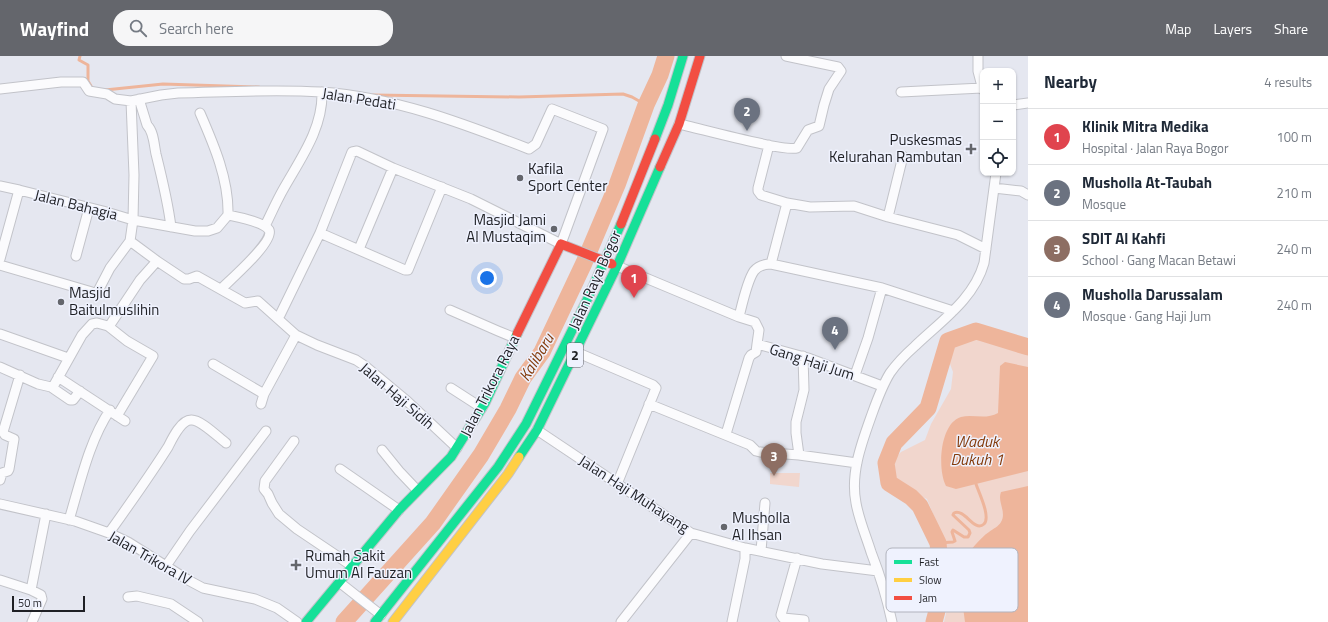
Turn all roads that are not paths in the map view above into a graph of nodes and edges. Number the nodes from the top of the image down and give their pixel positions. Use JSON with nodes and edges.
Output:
{"nodes":[{"id":1,"x":683,"y":56,"type":"edge"},
{"id":2,"x":700,"y":56,"type":"edge"},
{"id":3,"x":786,"y":56,"type":"edge"},
{"id":4,"x":978,"y":56,"type":"edge"},
{"id":5,"x":980,"y":80,"type":"edge"},
{"id":6,"x":0,"y":89,"type":"edge"},
{"id":7,"x":980,"y":89,"type":"edge"},
{"id":8,"x":322,"y":92,"type":"junction"},
{"id":9,"x":901,"y":92,"type":"dead end"},
{"id":10,"x":135,"y":100,"type":"junction"},
{"id":11,"x":1028,"y":103,"type":"edge"},
{"id":12,"x":1016,"y":105,"type":"edge"},
{"id":13,"x":200,"y":113,"type":"dead end"},
{"id":14,"x":679,"y":124,"type":"junction"},
{"id":15,"x":602,"y":133,"type":"joint"},
{"id":16,"x":769,"y":145,"type":"junction"},
{"id":17,"x":903,"y":156,"type":"dead end"},
{"id":18,"x":393,"y":168,"type":"junction"},
{"id":19,"x":996,"y":176,"type":"edge"},
{"id":20,"x":0,"y":186,"type":"edge"},
{"id":21,"x":442,"y":187,"type":"junction"},
{"id":22,"x":994,"y":188,"type":"junction"},
{"id":23,"x":19,"y":190,"type":"junction"},
{"id":24,"x":1028,"y":195,"type":"edge"},
{"id":25,"x":787,"y":203,"type":"junction"},
{"id":26,"x":89,"y":208,"type":"junction"},
{"id":27,"x":228,"y":215,"type":"junction"},
{"id":28,"x":888,"y":217,"type":"junction"},
{"id":29,"x":133,"y":220,"type":"junction"},
{"id":30,"x":265,"y":226,"type":"junction"},
{"id":31,"x":171,"y":227,"type":"junction"},
{"id":32,"x":320,"y":233,"type":"junction"},
{"id":33,"x":130,"y":241,"type":"junction"},
{"id":34,"x":561,"y":244,"type":"junction"},
{"id":35,"x":359,"y":249,"type":"junction"},
{"id":36,"x":986,"y":249,"type":"junction"},
{"id":37,"x":76,"y":256,"type":"dead end"},
{"id":38,"x":0,"y":259,"type":"edge"},
{"id":39,"x":601,"y":260,"type":"junction"},
{"id":40,"x":157,"y":261,"type":"junction"},
{"id":41,"x":771,"y":264,"type":"junction"},
{"id":42,"x":0,"y":265,"type":"edge"},
{"id":43,"x":617,"y":266,"type":"junction"},
{"id":44,"x":882,"y":288,"type":"junction"},
{"id":45,"x":221,"y":289,"type":"junction"},
{"id":46,"x":450,"y":310,"type":"dead end"},
{"id":47,"x":953,"y":311,"type":"junction"},
{"id":48,"x":280,"y":315,"type":"dead end"},
{"id":49,"x":739,"y":317,"type":"junction"},
{"id":50,"x":108,"y":326,"type":"junction"},
{"id":51,"x":0,"y":334,"type":"edge"},
{"id":52,"x":296,"y":335,"type":"junction"},
{"id":53,"x":515,"y":338,"type":"junction"},
{"id":54,"x":757,"y":344,"type":"junction"},
{"id":55,"x":576,"y":352,"type":"junction"},
{"id":56,"x":803,"y":356,"type":"junction"},
{"id":57,"x":68,"y":358,"type":"junction"},
{"id":58,"x":213,"y":364,"type":"dead end"},
{"id":59,"x":0,"y":367,"type":"edge"},
{"id":60,"x":20,"y":375,"type":"junction"},
{"id":61,"x":855,"y":375,"type":"junction"},
{"id":62,"x":58,"y":377,"type":"junction"},
{"id":63,"x":882,"y":386,"type":"junction"},
{"id":64,"x":50,"y":387,"type":"junction"},
{"id":65,"x":451,"y":388,"type":"dead end"},
{"id":66,"x":80,"y":391,"type":"junction"},
{"id":67,"x":264,"y":394,"type":"junction"},
{"id":68,"x":261,"y":404,"type":"dead end"},
{"id":69,"x":649,"y":404,"type":"junction"},
{"id":70,"x":482,"y":408,"type":"junction"},
{"id":71,"x":113,"y":413,"type":"junction"},
{"id":72,"x":125,"y":421,"type":"dead end"},
{"id":73,"x":266,"y":430,"type":"dead end"},
{"id":74,"x":537,"y":430,"type":"junction"},
{"id":75,"x":726,"y":434,"type":"junction"},
{"id":76,"x":294,"y":440,"type":"dead end"},
{"id":77,"x":226,"y":443,"type":"dead end"},
{"id":78,"x":457,"y":448,"type":"junction"},
{"id":79,"x":382,"y":450,"type":"dead end"},
{"id":80,"x":506,"y":455,"type":"junction"},
{"id":81,"x":799,"y":455,"type":"junction"},
{"id":82,"x":516,"y":462,"type":"junction"},
{"id":83,"x":857,"y":463,"type":"junction"},
{"id":84,"x":340,"y":469,"type":"dead end"},
{"id":85,"x":0,"y":480,"type":"edge"},
{"id":86,"x":617,"y":484,"type":"junction"},
{"id":87,"x":417,"y":490,"type":"junction"},
{"id":88,"x":766,"y":503,"type":"dead end"},
{"id":89,"x":0,"y":504,"type":"edge"},
{"id":90,"x":399,"y":510,"type":"junction"},
{"id":91,"x":46,"y":514,"type":"junction"},
{"id":92,"x":69,"y":520,"type":"junction"},
{"id":93,"x":109,"y":533,"type":"junction"},
{"id":94,"x":692,"y":533,"type":"junction"},
{"id":95,"x":745,"y":548,"type":"junction"},
{"id":96,"x":761,"y":551,"type":"junction"},
{"id":97,"x":797,"y":558,"type":"junction"},
{"id":98,"x":166,"y":566,"type":"junction"},
{"id":99,"x":352,"y":566,"type":"junction"},
{"id":100,"x":878,"y":571,"type":"junction"},
{"id":101,"x":0,"y":580,"type":"edge"},
{"id":102,"x":339,"y":582,"type":"junction"},
{"id":103,"x":32,"y":590,"type":"junction"},
{"id":104,"x":886,"y":596,"type":"edge"},
{"id":105,"x":128,"y":598,"type":"dead end"},
{"id":106,"x":890,"y":612,"type":"edge"},
{"id":107,"x":378,"y":618,"type":"edge"},
{"id":108,"x":32,"y":622,"type":"edge"},
{"id":109,"x":198,"y":622,"type":"edge"},
{"id":110,"x":297,"y":622,"type":"edge"},
{"id":111,"x":306,"y":622,"type":"edge"},
{"id":112,"x":393,"y":622,"type":"edge"},
{"id":113,"x":621,"y":622,"type":"edge"},
{"id":114,"x":732,"y":622,"type":"edge"},
{"id":115,"x":804,"y":622,"type":"edge"},
{"id":116,"x":892,"y":622,"type":"edge"}],
"edges":[{"from":1,"to":39,"type":"main road","name":"Jalan Raya Bogor","number":"2"},
{"from":2,"to":14,"type":"main road","name":"Jalan Raya Bogor","number":"2"},
{"from":3,"to":16,"type":"street"},
{"from":4,"to":5,"type":"street"},
{"from":6,"to":10,"type":"street","name":"Jalan Pedati"},
{"from":7,"to":9,"type":"street"},
{"from":8,"to":10,"type":"street","name":"Jalan Pedati"},
{"from":8,"to":15,"type":"street","name":"Jalan Pedati"},
{"from":8,"to":30,"type":"street"},
{"from":10,"to":29,"type":"street"},
{"from":10,"to":31,"type":"street"},
{"from":11,"to":12,"type":"street"},
{"from":13,"to":27,"type":"street"},
{"from":14,"to":16,"type":"street"},
{"from":14,"to":43,"type":"main road","name":"Jalan Raya Bogor","number":"2"},
{"from":15,"to":34,"type":"street","name":"Jalan Trikora Raya"},
{"from":16,"to":25,"type":"street"},
{"from":17,"to":28,"type":"street"},
{"from":18,"to":21,"type":"street"},
{"from":18,"to":32,"type":"street"},
{"from":18,"to":35,"type":"street"},
{"from":19,"to":22,"type":"street"},
{"from":20,"to":23,"type":"street","name":"Jalan Bahagia"},
{"from":21,"to":34,"type":"street"},
{"from":21,"to":35,"type":"street"},
{"from":22,"to":24,"type":"street"},
{"from":22,"to":36,"type":"street"},
{"from":23,"to":26,"type":"street","name":"Jalan Bahagia"},
{"from":23,"to":38,"type":"street"},
{"from":25,"to":28,"type":"street"},
{"from":25,"to":41,"type":"street"},
{"from":26,"to":29,"type":"street","name":"Jalan Bahagia"},
{"from":26,"to":37,"type":"street"},
{"from":27,"to":30,"type":"street"},
{"from":27,"to":31,"type":"street","name":"Jalan Bahagia"},
{"from":28,"to":36,"type":"street"},
{"from":29,"to":31,"type":"street","name":"Jalan Bahagia"},
{"from":29,"to":33,"type":"street"},
{"from":30,"to":45,"type":"street"},
{"from":32,"to":35,"type":"street"},
{"from":32,"to":48,"type":"street"},
{"from":33,"to":40,"type":"street","name":"Jalan Haji Sidih"},
{"from":33,"to":42,"type":"street"},
{"from":34,"to":39,"type":"main road"},
{"from":34,"to":53,"type":"main road","name":"Jalan Trikora Raya"},
{"from":36,"to":47,"type":"street"},
{"from":39,"to":43,"type":"main road"},
{"from":39,"to":80,"type":"main road","name":"Jalan Raya Bogor","number":"2"},
{"from":40,"to":45,"type":"street","name":"Jalan Haji Sidih"},
{"from":40,"to":50,"type":"street"},
{"from":41,"to":44,"type":"street"},
{"from":41,"to":49,"type":"street"},
{"from":43,"to":49,"type":"street"},
{"from":43,"to":55,"type":"main road","name":"Jalan Raya Bogor","number":"2"},
{"from":44,"to":47,"type":"street"},
{"from":44,"to":61,"type":"street"},
{"from":45,"to":52,"type":"street","name":"Jalan Haji Sidih"},
{"from":46,"to":53,"type":"street"},
{"from":47,"to":63,"type":"street"},
{"from":49,"to":54,"type":"street","name":"Gang Haji Jum"},
{"from":50,"to":57,"type":"street"},
{"from":50,"to":71,"type":"street"},
{"from":51,"to":57,"type":"street"},
{"from":52,"to":67,"type":"street"},
{"from":52,"to":78,"type":"street","name":"Jalan Haji Sidih"},
{"from":53,"to":70,"type":"main road","name":"Jalan Trikora Raya"},
{"from":54,"to":56,"type":"street","name":"Gang Haji Jum"},
{"from":54,"to":75,"type":"street"},
{"from":55,"to":69,"type":"street"},
{"from":55,"to":74,"type":"main road","name":"Jalan Raya Bogor","number":"2"},
{"from":56,"to":61,"type":"street","name":"Gang Haji Jum"},
{"from":56,"to":81,"type":"street"},
{"from":57,"to":62,"type":"street"},
{"from":58,"to":67,"type":"street"},
{"from":59,"to":60,"type":"street"},
{"from":60,"to":64,"type":"street"},
{"from":60,"to":85,"type":"street"},
{"from":61,"to":63,"type":"street","name":"Gang Haji Jum"},
{"from":62,"to":64,"type":"street"},
{"from":62,"to":66,"type":"street"},
{"from":63,"to":83,"type":"street"},
{"from":64,"to":66,"type":"street"},
{"from":65,"to":70,"type":"street"},
{"from":66,"to":71,"type":"street"},
{"from":67,"to":68,"type":"street"},
{"from":69,"to":75,"type":"street"},
{"from":69,"to":86,"type":"street"},
{"from":70,"to":78,"type":"main road","name":"Jalan Trikora Raya"},
{"from":71,"to":72,"type":"street"},
{"from":71,"to":92,"type":"street"},
{"from":73,"to":98,"type":"street"},
{"from":74,"to":82,"type":"main road","name":"Jalan Raya Bogor","number":"2"},
{"from":74,"to":86,"type":"street","name":"Jalan Haji Muhayang"},
{"from":75,"to":81,"type":"street"},
{"from":76,"to":99,"type":"street"},
{"from":77,"to":93,"type":"street"},
{"from":78,"to":87,"type":"main road","name":"Jalan Trikora Raya"},
{"from":79,"to":87,"type":"street"},
{"from":80,"to":82,"type":"main road"},
{"from":80,"to":107,"type":"main road","name":"Jalan Raya Bogor","number":"2"},
{"from":81,"to":83,"type":"street"},
{"from":82,"to":112,"type":"main road","name":"Jalan Raya Bogor","number":"2"},
{"from":83,"to":100,"type":"street"},
{"from":84,"to":90,"type":"street"},
{"from":86,"to":94,"type":"street","name":"Jalan Haji Muhayang"},
{"from":87,"to":90,"type":"main road","name":"Jalan Trikora Raya"},
{"from":88,"to":96,"type":"street"},
{"from":89,"to":91,"type":"street","name":"Jalan Trikora IV"},
{"from":90,"to":99,"type":"main road","name":"Jalan Trikora Raya"},
{"from":91,"to":92,"type":"street","name":"Jalan Trikora IV"},
{"from":91,"to":103,"type":"street"},
{"from":92,"to":93,"type":"street","name":"Jalan Trikora IV"},
{"from":93,"to":98,"type":"street","name":"Jalan Trikora IV"},
{"from":94,"to":95,"type":"street","name":"Jalan Haji Muhayang"},
{"from":94,"to":113,"type":"street"},
{"from":95,"to":96,"type":"street","name":"Jalan Haji Muhayang"},
{"from":95,"to":114,"type":"street"},
{"from":96,"to":97,"type":"street","name":"Jalan Haji Muhayang"},
{"from":97,"to":100,"type":"street","name":"Jalan Haji Muhayang"},
{"from":97,"to":115,"type":"street"},
{"from":98,"to":110,"type":"street","name":"Jalan Trikora IV"},
{"from":99,"to":102,"type":"main road","name":"Jalan Trikora Raya"},
{"from":100,"to":104,"type":"street"},
{"from":101,"to":103,"type":"street"},
{"from":102,"to":107,"type":"street"},
{"from":102,"to":111,"type":"main road","name":"Jalan Trikora Raya"},
{"from":103,"to":108,"type":"street"},
{"from":105,"to":109,"type":"street"},
{"from":106,"to":116,"type":"street"}]}
